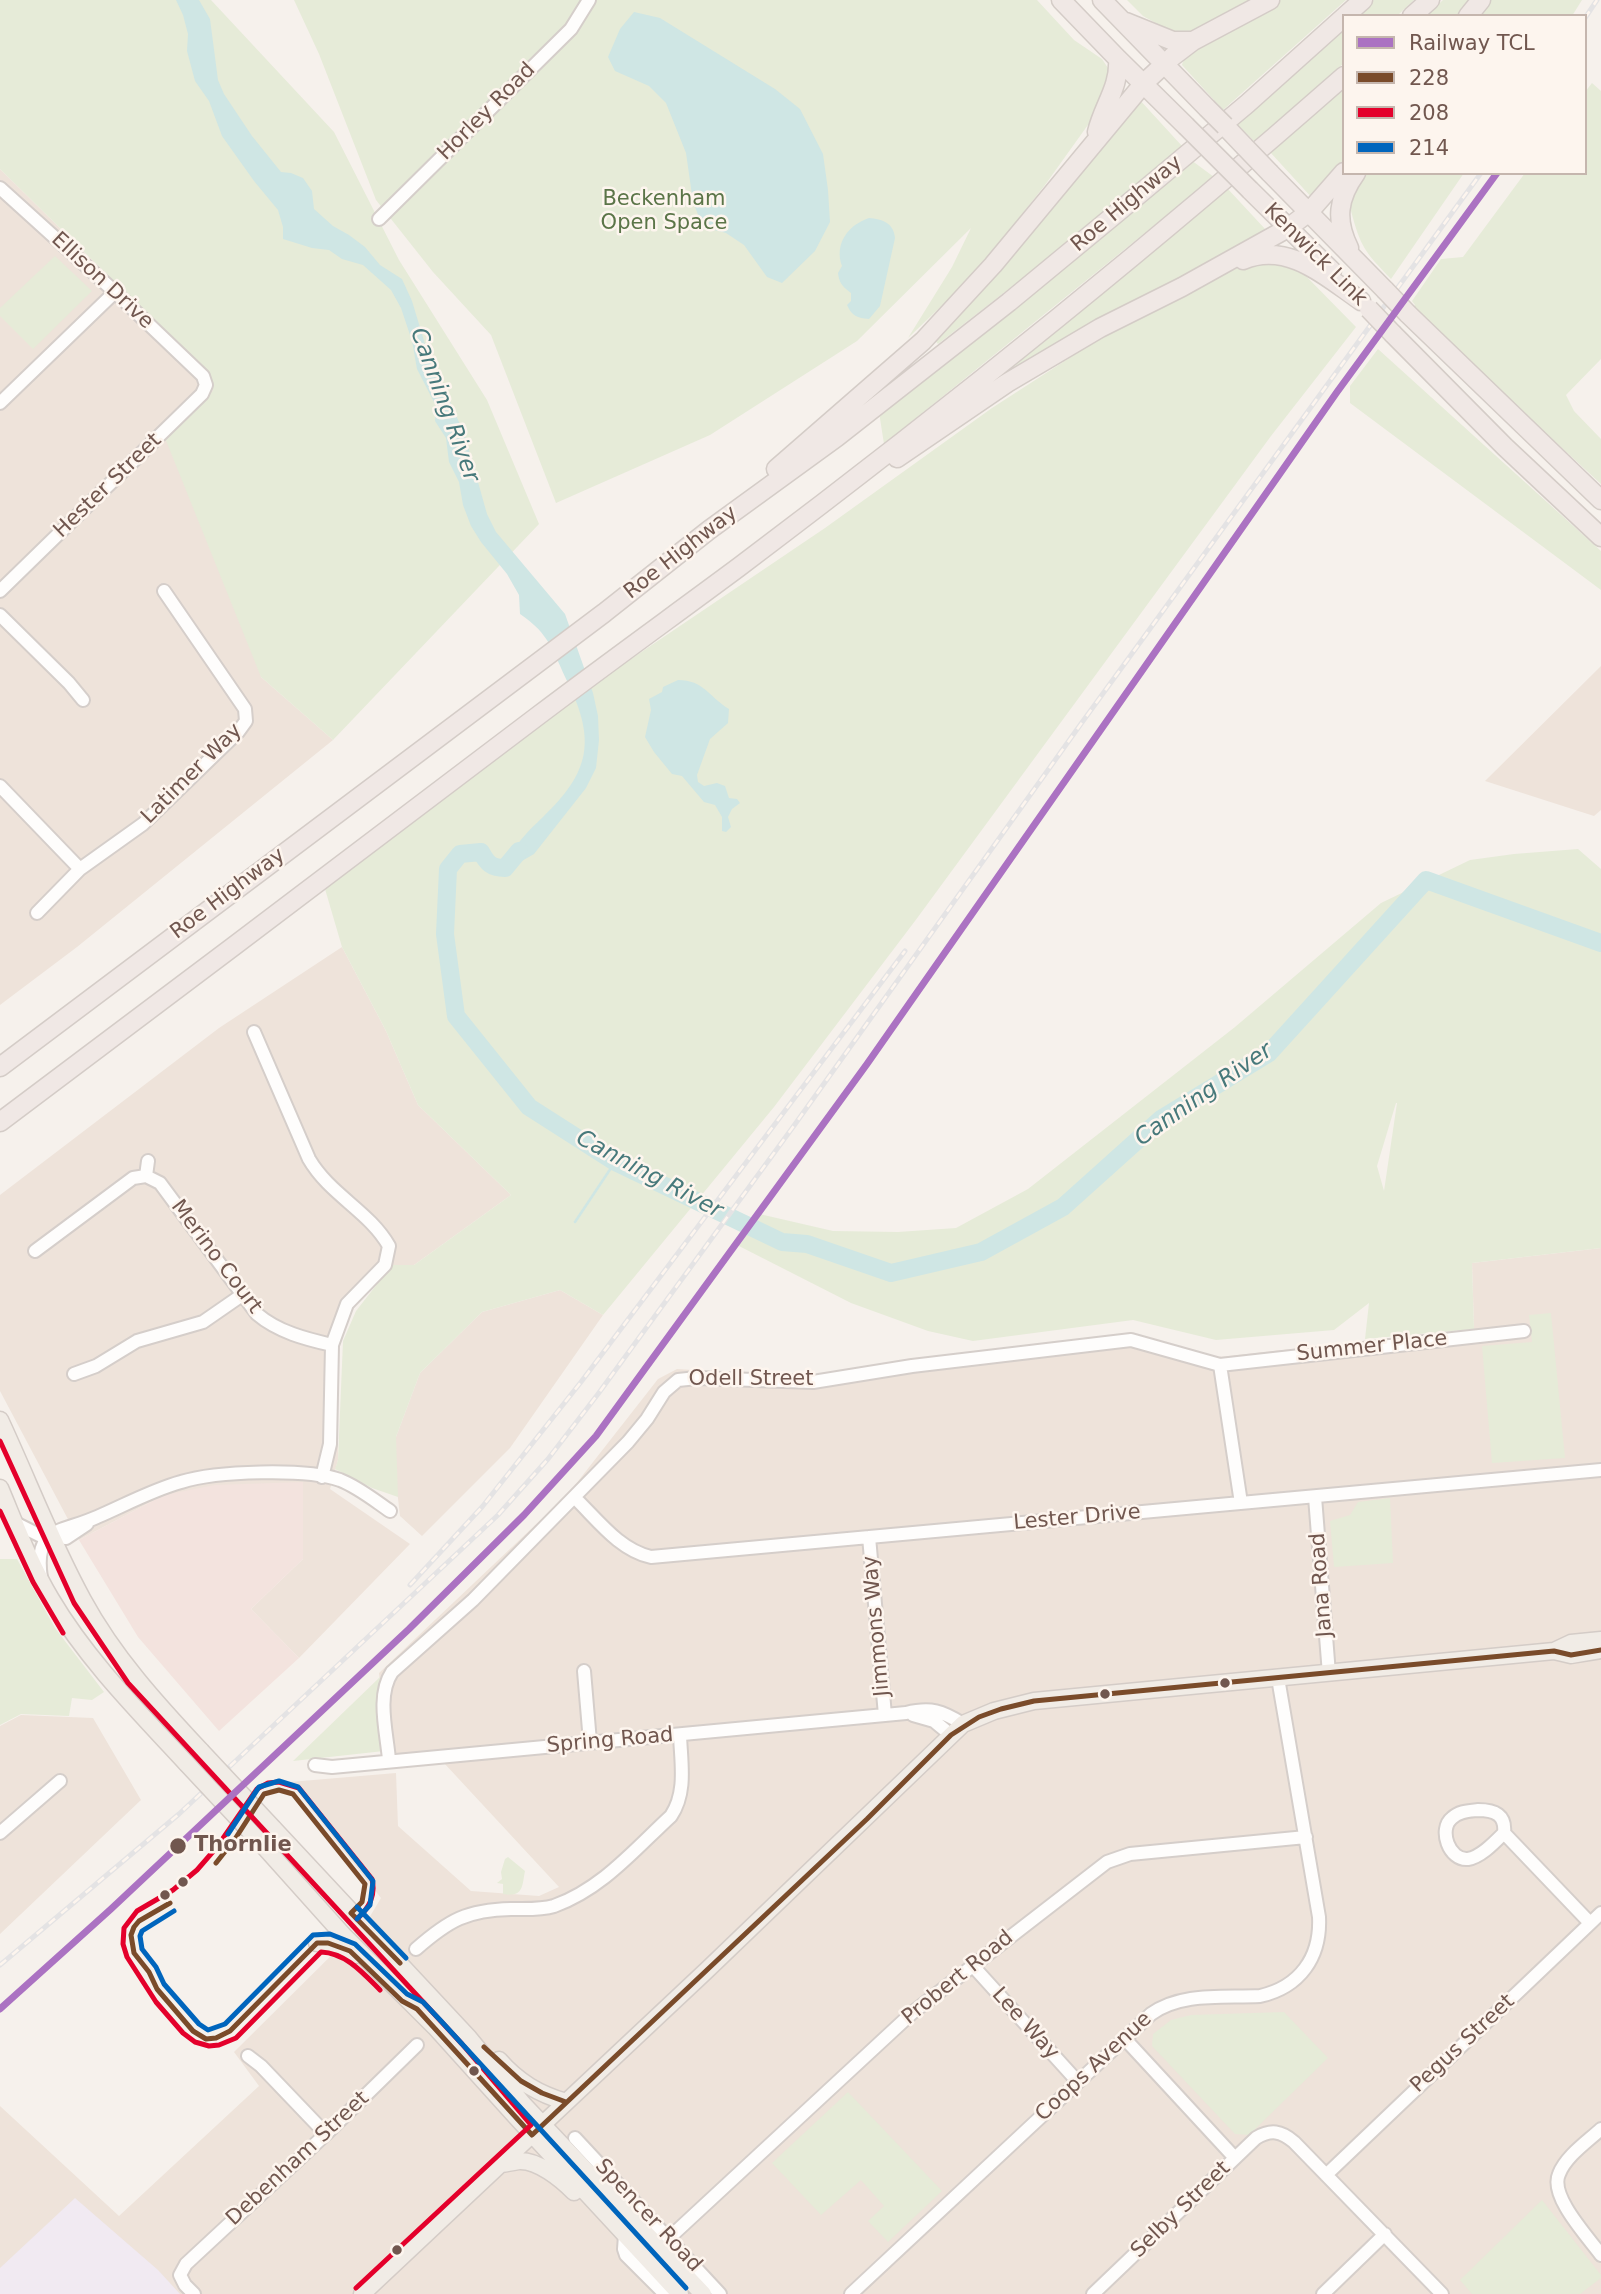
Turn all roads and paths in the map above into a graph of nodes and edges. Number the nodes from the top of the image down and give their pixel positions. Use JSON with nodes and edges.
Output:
{"nodes":[{"id":1,"x":589,"y":0,"type":"edge"},
{"id":2,"x":1061,"y":0,"type":"edge"},
{"id":3,"x":1102,"y":0,"type":"edge"},
{"id":4,"x":1270,"y":0,"type":"edge"},
{"id":5,"x":1363,"y":0,"type":"edge"},
{"id":6,"x":1430,"y":0,"type":"edge"},
{"id":7,"x":1481,"y":0,"type":"edge"},
{"id":8,"x":1346,"y":14,"type":"edge"},
{"id":9,"x":1414,"y":14,"type":"edge"},
{"id":10,"x":1470,"y":14,"type":"edge"},
{"id":11,"x":1342,"y":18,"type":"edge"},
{"id":12,"x":1122,"y":20,"type":"junction"},
{"id":13,"x":1193,"y":41,"type":"junction"},
{"id":14,"x":1118,"y":59,"type":"junction"},
{"id":15,"x":1165,"y":64,"type":"junction"},
{"id":16,"x":1342,"y":78,"type":"edge"},
{"id":17,"x":1144,"y":83,"type":"junction"},
{"id":18,"x":1094,"y":142,"type":"junction"},
{"id":19,"x":1342,"y":174,"type":"edge"},
{"id":20,"x":1355,"y":175,"type":"edge"},
{"id":21,"x":3,"y":196,"type":"edge"},
{"id":22,"x":1309,"y":212,"type":"junction"},
{"id":23,"x":379,"y":219,"type":"dead end"},
{"id":24,"x":1288,"y":228,"type":"junction"},
{"id":25,"x":1355,"y":260,"type":"junction"},
{"id":26,"x":1182,"y":287,"type":"junction"},
{"id":27,"x":115,"y":292,"type":"junction"},
{"id":28,"x":1365,"y":305,"type":"junction"},
{"id":29,"x":203,"y":376,"type":"joint"},
{"id":30,"x":0,"y":403,"type":"edge"},
{"id":31,"x":1601,"y":500,"type":"edge"},
{"id":32,"x":709,"y":530,"type":"junction"},
{"id":33,"x":1601,"y":537,"type":"edge"},
{"id":34,"x":741,"y":565,"type":"junction"},
{"id":35,"x":0,"y":591,"type":"edge"},
{"id":36,"x":164,"y":591,"type":"dead end"},
{"id":37,"x":0,"y":615,"type":"edge"},
{"id":38,"x":83,"y":700,"type":"dead end"},
{"id":39,"x":0,"y":786,"type":"edge"},
{"id":40,"x":80,"y":869,"type":"junction"},
{"id":41,"x":37,"y":914,"type":"dead end"},
{"id":42,"x":254,"y":1032,"type":"dead end"},
{"id":43,"x":0,"y":1067,"type":"edge"},
{"id":44,"x":0,"y":1122,"type":"edge"},
{"id":45,"x":148,"y":1161,"type":"dead end"},
{"id":46,"x":146,"y":1176,"type":"junction"},
{"id":47,"x":35,"y":1251,"type":"dead end"},
{"id":48,"x":243,"y":1295,"type":"junction"},
{"id":49,"x":1524,"y":1331,"type":"dead end"},
{"id":50,"x":332,"y":1345,"type":"junction"},
{"id":51,"x":1220,"y":1365,"type":"junction"},
{"id":52,"x":74,"y":1374,"type":"dead end"},
{"id":53,"x":0,"y":1420,"type":"edge"},
{"id":54,"x":0,"y":1441,"type":"edge"},
{"id":55,"x":14,"y":1451,"type":"junction"},
{"id":56,"x":1601,"y":1470,"type":"edge"},
{"id":57,"x":322,"y":1476,"type":"junction"},
{"id":58,"x":0,"y":1488,"type":"edge"},
{"id":59,"x":574,"y":1497,"type":"junction"},
{"id":60,"x":1315,"y":1497,"type":"junction"},
{"id":61,"x":1241,"y":1503,"type":"junction"},
{"id":62,"x":390,"y":1511,"type":"dead end"},
{"id":63,"x":15,"y":1524,"type":"junction"},
{"id":64,"x":51,"y":1535,"type":"junction"},
{"id":65,"x":869,"y":1537,"type":"junction"},
{"id":66,"x":43,"y":1584,"type":"junction"},
{"id":67,"x":92,"y":1615,"type":"junction"},
{"id":68,"x":1601,"y":1640,"type":"edge"},
{"id":69,"x":1601,"y":1650,"type":"edge"},
{"id":70,"x":1554,"y":1651,"type":"junction"},
{"id":71,"x":584,"y":1671,"type":"dead end"},
{"id":72,"x":1329,"y":1674,"type":"junction"},
{"id":73,"x":1278,"y":1678,"type":"junction"},
{"id":74,"x":136,"y":1709,"type":"junction"},
{"id":75,"x":884,"y":1715,"type":"junction"},
{"id":76,"x":957,"y":1730,"type":"junction"},
{"id":77,"x":680,"y":1735,"type":"junction"},
{"id":78,"x":590,"y":1742,"type":"junction"},
{"id":79,"x":389,"y":1760,"type":"junction"},
{"id":80,"x":314,"y":1765,"type":"dead end"},
{"id":81,"x":60,"y":1781,"type":"dead end"},
{"id":82,"x":0,"y":1833,"type":"edge"},
{"id":83,"x":1504,"y":1833,"type":"junction"},
{"id":84,"x":1306,"y":1837,"type":"junction"},
{"id":85,"x":1601,"y":1913,"type":"edge"},
{"id":86,"x":1591,"y":1923,"type":"junction"},
{"id":87,"x":317,"y":1943,"type":"dead end"},
{"id":88,"x":416,"y":1949,"type":"dead end"},
{"id":89,"x":972,"y":1965,"type":"junction"},
{"id":90,"x":416,"y":2009,"type":"junction"},
{"id":91,"x":469,"y":2038,"type":"junction"},
{"id":92,"x":1125,"y":2039,"type":"junction"},
{"id":93,"x":417,"y":2045,"type":"dead end"},
{"id":94,"x":248,"y":2056,"type":"dead end"},
{"id":95,"x":1078,"y":2082,"type":"junction"},
{"id":96,"x":566,"y":2102,"type":"junction"},
{"id":97,"x":1601,"y":2129,"type":"edge"},
{"id":98,"x":538,"y":2130,"type":"junction"},
{"id":99,"x":326,"y":2134,"type":"junction"},
{"id":100,"x":575,"y":2138,"type":"dead end"},
{"id":101,"x":1235,"y":2158,"type":"junction"},
{"id":102,"x":500,"y":2165,"type":"junction"},
{"id":103,"x":1326,"y":2175,"type":"junction"},
{"id":104,"x":607,"y":2216,"type":"junction"},
{"id":105,"x":1385,"y":2234,"type":"junction"},
{"id":106,"x":625,"y":2235,"type":"junction"},
{"id":107,"x":668,"y":2239,"type":"junction"},
{"id":108,"x":1601,"y":2255,"type":"edge"},
{"id":109,"x":682,"y":2272,"type":"junction"},
{"id":110,"x":194,"y":2294,"type":"edge"},
{"id":111,"x":362,"y":2294,"type":"edge"},
{"id":112,"x":665,"y":2294,"type":"edge"},
{"id":113,"x":680,"y":2294,"type":"edge"},
{"id":114,"x":689,"y":2294,"type":"edge"},
{"id":115,"x":703,"y":2294,"type":"edge"},
{"id":116,"x":720,"y":2294,"type":"edge"},
{"id":117,"x":852,"y":2294,"type":"edge"},
{"id":118,"x":1093,"y":2294,"type":"edge"},
{"id":119,"x":1323,"y":2294,"type":"edge"},
{"id":120,"x":1442,"y":2294,"type":"edge"}],
"edges":[{"from":1,"to":23,"type":"street","name":"Horley Road"},
{"from":2,"to":14,"type":"highway","name":"Kenwick Link"},
{"from":3,"to":12,"type":"highway","name":"Kenwick Link"},
{"from":4,"to":13,"type":"highway"},
{"from":5,"to":8,"type":"highway","name":"Roe Highway"},
{"from":6,"to":9,"type":"highway"},
{"from":7,"to":10,"type":"highway"},
{"from":11,"to":32,"type":"highway","name":"Roe Highway"},
{"from":12,"to":13,"type":"highway"},
{"from":12,"to":15,"type":"highway","name":"Kenwick Link"},
{"from":13,"to":15,"type":"highway"},
{"from":14,"to":17,"type":"highway","name":"Kenwick Link"},
{"from":14,"to":18,"type":"highway"},
{"from":15,"to":17,"type":"highway"},
{"from":15,"to":22,"type":"highway","name":"Kenwick Link","bridge":true},
{"from":16,"to":34,"type":"highway","name":"Roe Highway"},
{"from":17,"to":18,"type":"highway"},
{"from":17,"to":24,"type":"highway","name":"Kenwick Link","bridge":true},
{"from":18,"to":32,"type":"highway"},
{"from":19,"to":22,"type":"highway"},
{"from":20,"to":25,"type":"highway"},
{"from":21,"to":27,"type":"street","name":"Ellison Drive"},
{"from":22,"to":24,"type":"highway"},
{"from":22,"to":25,"type":"highway","name":"Kenwick Link"},
{"from":24,"to":26,"type":"highway"},
{"from":24,"to":28,"type":"highway","name":"Kenwick Link"},
{"from":25,"to":31,"type":"highway","name":"Kenwick Link","bridge":true},
{"from":26,"to":28,"type":"highway"},
{"from":26,"to":34,"type":"highway"},
{"from":27,"to":29,"type":"street","name":"Ellison Drive"},
{"from":27,"to":30,"type":"street"},
{"from":28,"to":33,"type":"highway","name":"Kenwick Link","bridge":true},
{"from":29,"to":35,"type":"street","name":"Hester Street"},
{"from":32,"to":43,"type":"highway","name":"Roe Highway"},
{"from":34,"to":44,"type":"highway","name":"Roe Highway"},
{"from":36,"to":40,"type":"street","name":"Latimer Way"},
{"from":37,"to":38,"type":"street"},
{"from":39,"to":40,"type":"street"},
{"from":40,"to":41,"type":"street","name":"Latimer Way"},
{"from":42,"to":50,"type":"street"},
{"from":45,"to":46,"type":"street"},
{"from":46,"to":47,"type":"street"},
{"from":46,"to":48,"type":"street","name":"Merino Court"},
{"from":48,"to":50,"type":"street","name":"Merino Court"},
{"from":48,"to":52,"type":"street"},
{"from":49,"to":51,"type":"street","name":"Summer Place"},
{"from":50,"to":57,"type":"street"},
{"from":51,"to":59,"type":"street","name":"Odell Street"},
{"from":51,"to":61,"type":"street"},
{"from":53,"to":55,"type":"main road","name":"Spencer Road"},
{"from":54,"to":55,"type":"main road"},
{"from":55,"to":64,"type":"main road","name":"Spencer Road"},
{"from":56,"to":60,"type":"street","name":"Lester Drive"},
{"from":57,"to":62,"type":"street"},
{"from":57,"to":64,"type":"street"},
{"from":58,"to":63,"type":"main road","name":"Spencer Road"},
{"from":59,"to":65,"type":"street","name":"Lester Drive"},
{"from":59,"to":79,"type":"street","name":"Odell Street"},
{"from":60,"to":61,"type":"street","name":"Lester Drive"},
{"from":60,"to":72,"type":"street","name":"Jana Road"},
{"from":61,"to":65,"type":"street","name":"Lester Drive"},
{"from":63,"to":64,"type":"street"},
{"from":63,"to":66,"type":"main road","name":"Spencer Road"},
{"from":64,"to":66,"type":"street"},
{"from":64,"to":67,"type":"main road","name":"Spencer Road"},
{"from":65,"to":75,"type":"street","name":"Jimmons Way"},
{"from":66,"to":74,"type":"main road","name":"Spencer Road"},
{"from":67,"to":74,"type":"main road"},
{"from":67,"to":91,"type":"main road","name":"Spencer Road","bridge":true},
{"from":68,"to":70,"type":"main road"},
{"from":69,"to":70,"type":"main road"},
{"from":70,"to":72,"type":"main road"},
{"from":71,"to":78,"type":"street"},
{"from":72,"to":73,"type":"main road"},
{"from":73,"to":76,"type":"main road"},
{"from":73,"to":84,"type":"street","name":"Coops Avenue"},
{"from":74,"to":90,"type":"main road","name":"Spencer Road","bridge":true},
{"from":75,"to":76,"type":"street","name":"Spring Road"},
{"from":75,"to":77,"type":"street","name":"Spring Road"},
{"from":76,"to":96,"type":"main road"},
{"from":77,"to":78,"type":"street","name":"Spring Road"},
{"from":77,"to":88,"type":"street"},
{"from":78,"to":79,"type":"street","name":"Spring Road"},
{"from":79,"to":80,"type":"street","name":"Spring Road"},
{"from":81,"to":82,"type":"street"},
{"from":83,"to":83,"type":"street"},
{"from":83,"to":86,"type":"street"},
{"from":84,"to":89,"type":"street","name":"Probert Road"},
{"from":84,"to":92,"type":"street","name":"Coops Avenue"},
{"from":85,"to":86,"type":"street","name":"Pegus Street"},
{"from":86,"to":103,"type":"street","name":"Pegus Street"},
{"from":87,"to":90,"type":"main road"},
{"from":89,"to":95,"type":"street","name":"Lee Way"},
{"from":89,"to":107,"type":"street","name":"Probert Road"},
{"from":90,"to":98,"type":"main road","name":"Spencer Road"},
{"from":91,"to":96,"type":"main road"},
{"from":91,"to":98,"type":"main road","name":"Spencer Road"},
{"from":92,"to":95,"type":"street","name":"Coops Avenue"},
{"from":92,"to":101,"type":"street"},
{"from":93,"to":99,"type":"street","name":"Debenham Street"},
{"from":94,"to":99,"type":"street"},
{"from":95,"to":117,"type":"street","name":"Coops Avenue"},
{"from":96,"to":98,"type":"main road"},
{"from":97,"to":108,"type":"street"},
{"from":98,"to":102,"type":"main road"},
{"from":98,"to":104,"type":"main road","name":"Spencer Road"},
{"from":98,"to":109,"type":"main road","name":"Spencer Road"},
{"from":99,"to":110,"type":"street","name":"Debenham Street"},
{"from":100,"to":107,"type":"street","name":"Spencer Road"},
{"from":101,"to":103,"type":"street","name":"Selby Street"},
{"from":101,"to":118,"type":"street","name":"Selby Street"},
{"from":102,"to":104,"type":"main road"},
{"from":102,"to":111,"type":"main road"},
{"from":103,"to":105,"type":"street"},
{"from":104,"to":106,"type":"main road","name":"Spencer Road"},
{"from":105,"to":119,"type":"street"},
{"from":105,"to":120,"type":"street"},
{"from":106,"to":112,"type":"street","name":"Spencer Road"},
{"from":106,"to":113,"type":"main road","name":"Spencer Road"},
{"from":107,"to":116,"type":"street","name":"Spencer Road"},
{"from":109,"to":114,"type":"main road"},
{"from":109,"to":115,"type":"main road","name":"Spencer Road"}]}
